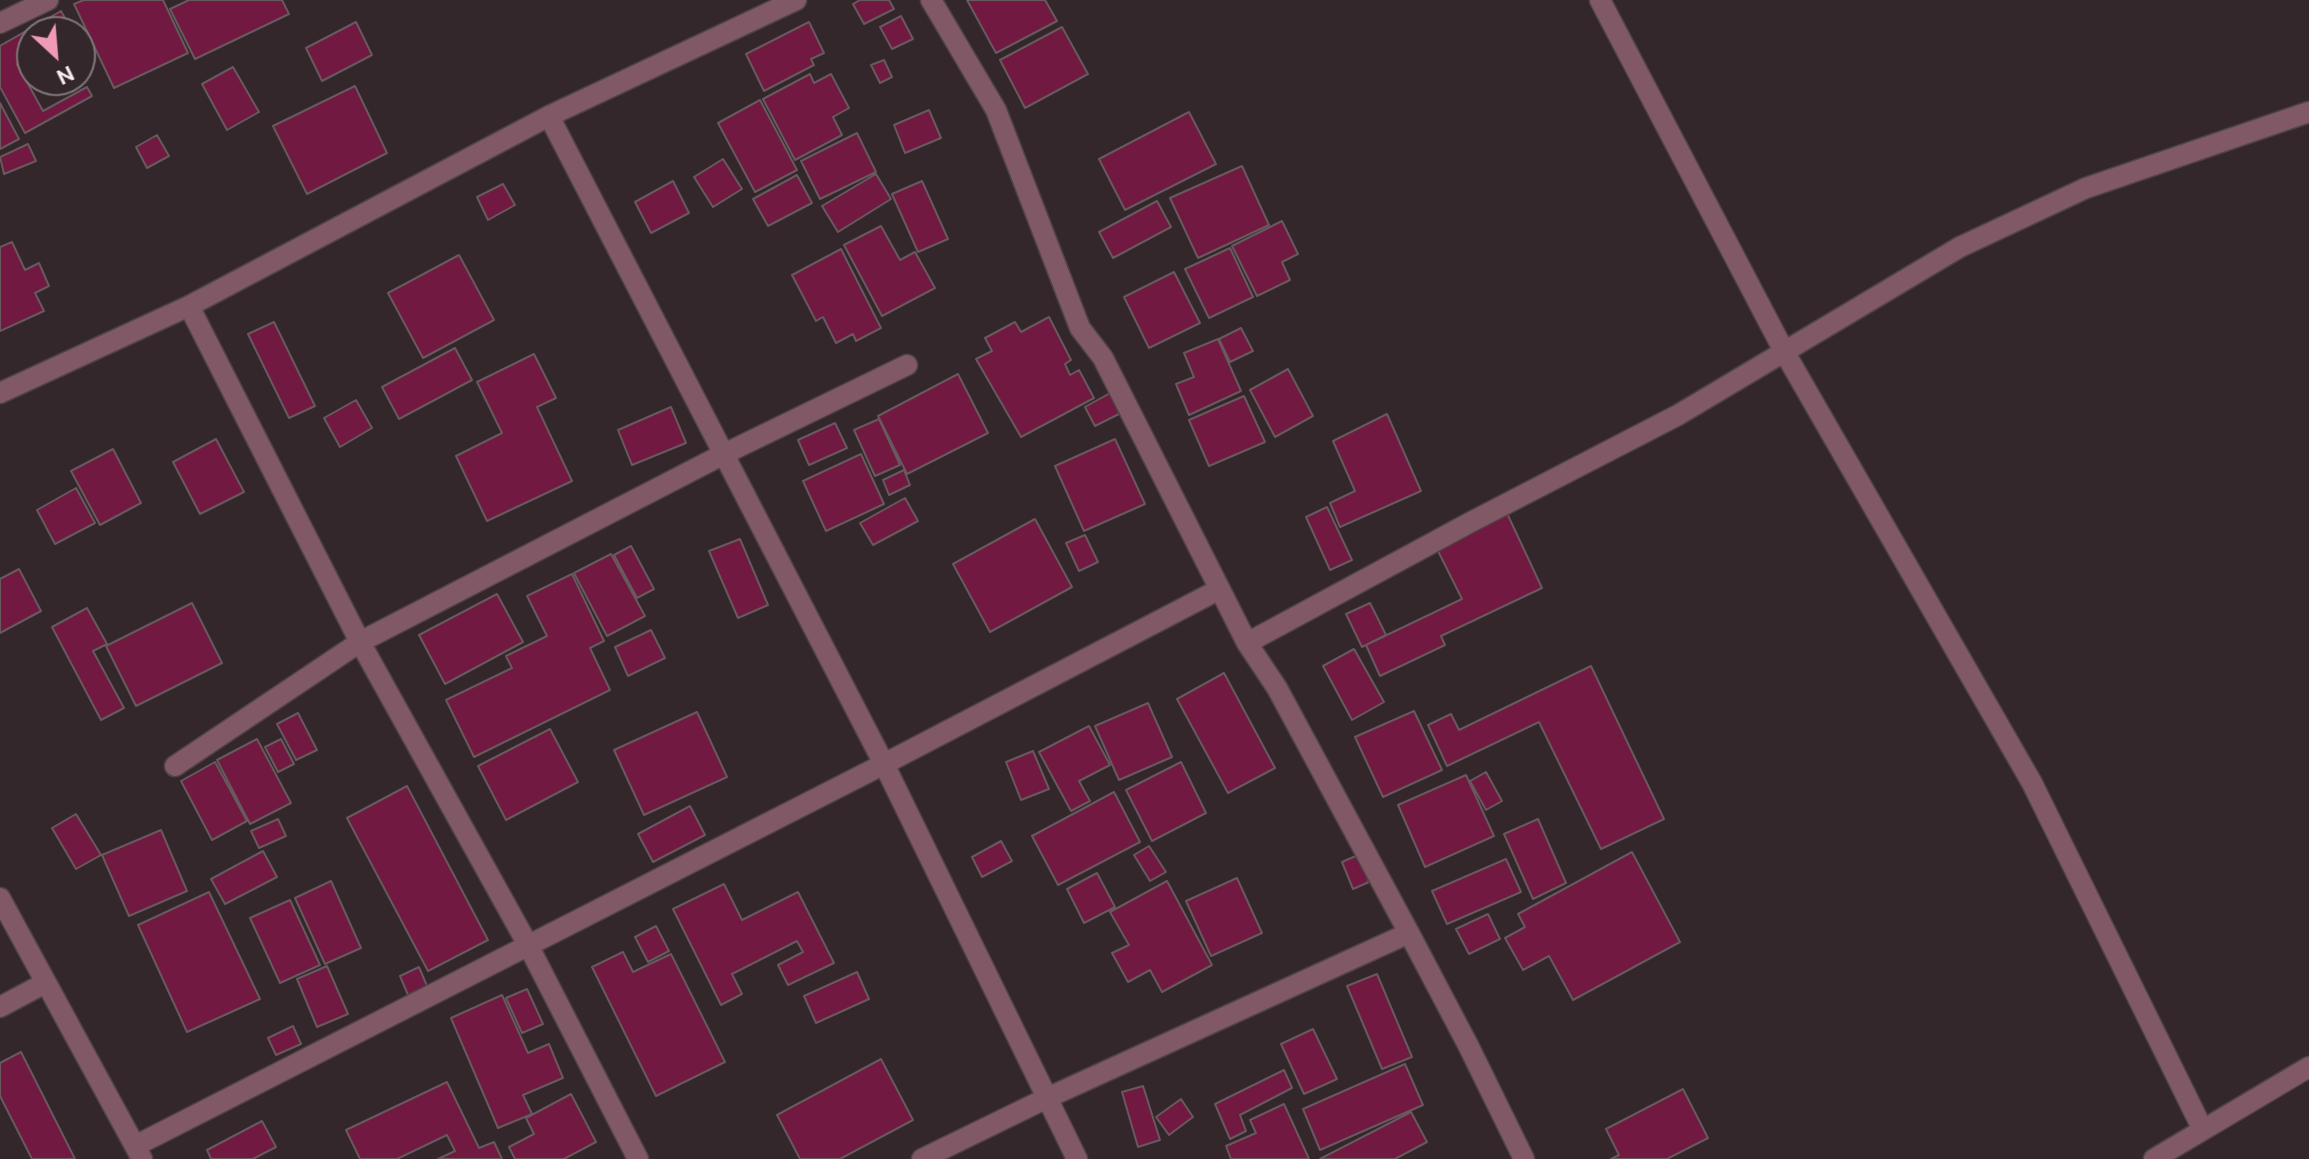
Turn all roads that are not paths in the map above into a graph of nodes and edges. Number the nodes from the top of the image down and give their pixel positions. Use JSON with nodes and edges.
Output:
{"nodes":[{"id":1,"x":48,"y":0,"type":"edge"},
{"id":2,"x":796,"y":0,"type":"edge"},
{"id":3,"x":931,"y":0,"type":"edge"},
{"id":4,"x":1600,"y":0,"type":"edge"},
{"id":5,"x":0,"y":23,"type":"edge"},
{"id":6,"x":2309,"y":112,"type":"edge"},
{"id":7,"x":549,"y":116,"type":"junction"},
{"id":8,"x":189,"y":306,"type":"junction"},
{"id":9,"x":1785,"y":353,"type":"junction"},
{"id":10,"x":907,"y":365,"type":"dead end"},
{"id":11,"x":0,"y":393,"type":"edge"},
{"id":12,"x":722,"y":455,"type":"junction"},
{"id":13,"x":1220,"y":589,"type":"junction"},
{"id":14,"x":360,"y":642,"type":"junction"},
{"id":15,"x":1247,"y":643,"type":"junction"},
{"id":16,"x":884,"y":764,"type":"junction"},
{"id":17,"x":175,"y":766,"type":"dead end"},
{"id":18,"x":0,"y":898,"type":"edge"},
{"id":19,"x":1409,"y":933,"type":"junction"},
{"id":20,"x":528,"y":945,"type":"junction"},
{"id":21,"x":45,"y":983,"type":"junction"},
{"id":22,"x":0,"y":1007,"type":"edge"},
{"id":23,"x":2309,"y":1067,"type":"edge"},
{"id":24,"x":1047,"y":1098,"type":"junction"},
{"id":25,"x":2203,"y":1130,"type":"junction"},
{"id":26,"x":139,"y":1152,"type":"edge"},
{"id":27,"x":638,"y":1159,"type":"edge"},
{"id":28,"x":922,"y":1159,"type":"edge"},
{"id":29,"x":1077,"y":1159,"type":"edge"},
{"id":30,"x":1524,"y":1159,"type":"edge"},
{"id":31,"x":2154,"y":1159,"type":"edge"}],
"edges":[{"from":1,"to":5,"type":"street"},
{"from":2,"to":7,"type":"street"},
{"from":3,"to":13,"type":"street"},
{"from":4,"to":9,"type":"street"},
{"from":6,"to":9,"type":"street"},
{"from":7,"to":8,"type":"street"},
{"from":7,"to":12,"type":"street"},
{"from":8,"to":11,"type":"street"},
{"from":8,"to":14,"type":"street"},
{"from":9,"to":15,"type":"street"},
{"from":9,"to":25,"type":"street"},
{"from":10,"to":12,"type":"street"},
{"from":12,"to":14,"type":"street"},
{"from":12,"to":16,"type":"street"},
{"from":13,"to":15,"type":"street"},
{"from":13,"to":16,"type":"street"},
{"from":14,"to":17,"type":"street"},
{"from":14,"to":20,"type":"street"},
{"from":15,"to":19,"type":"street"},
{"from":16,"to":20,"type":"street"},
{"from":16,"to":24,"type":"street"},
{"from":18,"to":21,"type":"street"},
{"from":19,"to":24,"type":"street"},
{"from":19,"to":30,"type":"street"},
{"from":20,"to":26,"type":"street"},
{"from":20,"to":27,"type":"street"},
{"from":21,"to":22,"type":"street"},
{"from":21,"to":26,"type":"street"},
{"from":23,"to":25,"type":"street"},
{"from":24,"to":28,"type":"street"},
{"from":24,"to":29,"type":"street"},
{"from":25,"to":31,"type":"street"}]}
